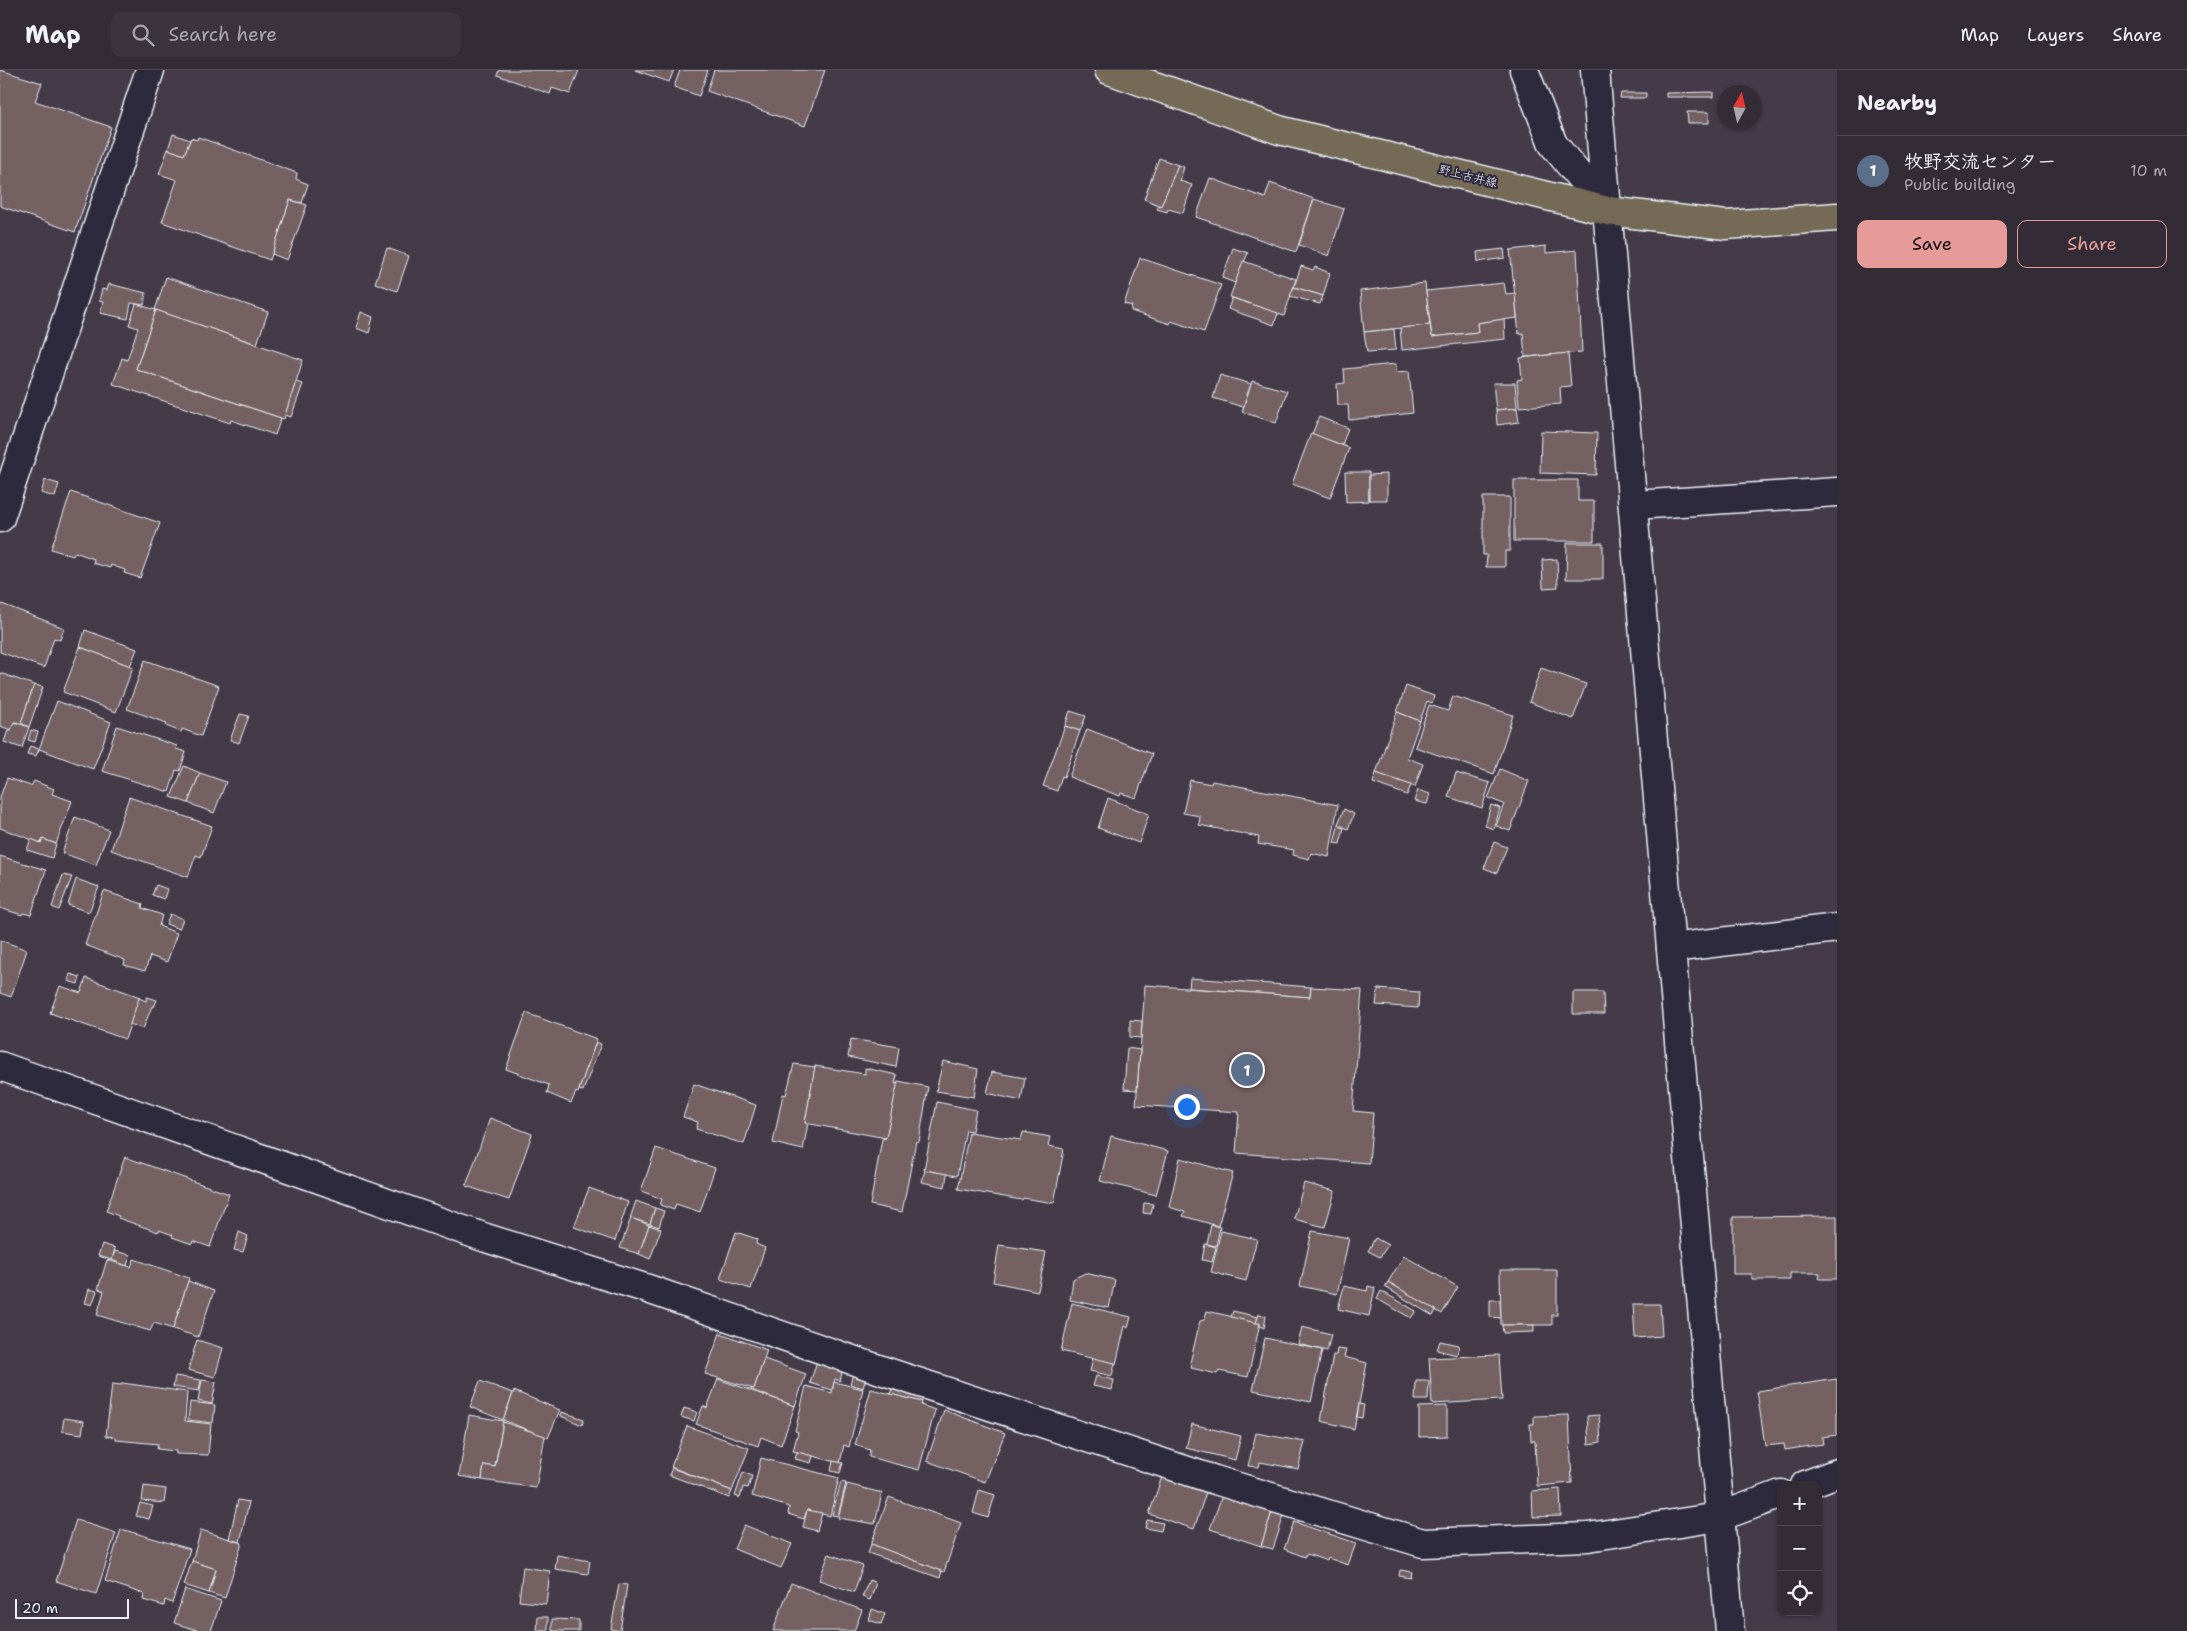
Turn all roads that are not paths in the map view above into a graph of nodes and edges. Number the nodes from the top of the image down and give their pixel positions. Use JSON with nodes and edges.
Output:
{"nodes":[{"id":1,"x":150,"y":70,"type":"edge"},
{"id":2,"x":1109,"y":70,"type":"edge"},
{"id":3,"x":1524,"y":70,"type":"edge"},
{"id":4,"x":1595,"y":70,"type":"edge"},
{"id":5,"x":1608,"y":211,"type":"junction"},
{"id":6,"x":1837,"y":217,"type":"edge"},
{"id":7,"x":1837,"y":492,"type":"edge"},
{"id":8,"x":1634,"y":505,"type":"junction"},
{"id":9,"x":0,"y":518,"type":"edge"},
{"id":10,"x":1837,"y":928,"type":"edge"},
{"id":11,"x":1671,"y":948,"type":"junction"},
{"id":12,"x":0,"y":1066,"type":"edge"},
{"id":13,"x":1837,"y":1473,"type":"edge"},
{"id":14,"x":1816,"y":1481,"type":"edge"},
{"id":15,"x":1777,"y":1495,"type":"edge"},
{"id":16,"x":1719,"y":1517,"type":"junction"},
{"id":17,"x":1730,"y":1631,"type":"edge"}],
"edges":[{"from":1,"to":9,"type":"street"},
{"from":2,"to":5,"type":"main road","name":"野上古井線"},
{"from":3,"to":5,"type":"street"},
{"from":4,"to":5,"type":"street"},
{"from":5,"to":6,"type":"main road","name":"野上古井線"},
{"from":5,"to":8,"type":"street"},
{"from":7,"to":8,"type":"street"},
{"from":8,"to":11,"type":"street"},
{"from":10,"to":11,"type":"street"},
{"from":11,"to":16,"type":"street"},
{"from":12,"to":16,"type":"street"},
{"from":13,"to":14,"type":"street"},
{"from":15,"to":16,"type":"street"},
{"from":16,"to":17,"type":"street"}]}
